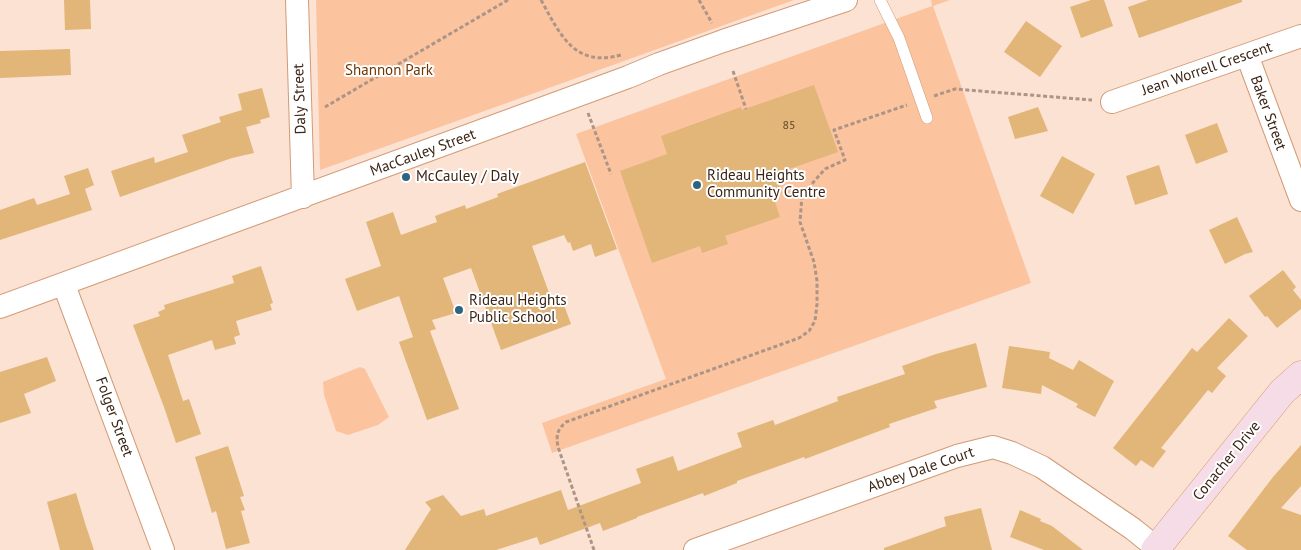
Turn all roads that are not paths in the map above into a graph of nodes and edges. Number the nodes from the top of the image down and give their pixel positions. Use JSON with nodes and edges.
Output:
{"nodes":[{"id":1,"x":297,"y":0,"type":"edge"},
{"id":2,"x":846,"y":0,"type":"edge"},
{"id":3,"x":880,"y":0,"type":"edge"},
{"id":4,"x":1301,"y":36,"type":"edge"},
{"id":5,"x":1247,"y":55,"type":"junction"},
{"id":6,"x":1112,"y":102,"type":"road end"},
{"id":7,"x":927,"y":118,"type":"dead end"},
{"id":8,"x":303,"y":197,"type":"junction"},
{"id":9,"x":1301,"y":200,"type":"edge"},
{"id":10,"x":64,"y":284,"type":"junction"},
{"id":11,"x":0,"y":307,"type":"edge"},
{"id":12,"x":1301,"y":375,"type":"edge"},
{"id":13,"x":1157,"y":549,"type":"edge"},
{"id":14,"x":164,"y":550,"type":"edge"},
{"id":15,"x":694,"y":550,"type":"edge"}],
"edges":[{"from":1,"to":8,"type":"street","name":"Daly Street"},
{"from":2,"to":8,"type":"street","name":"MacCauley Street"},
{"from":3,"to":7,"type":"lane"},
{"from":4,"to":5,"type":"street","name":"Jean Worrell Crescent"},
{"from":5,"to":6,"type":"street","name":"Jean Worrell Crescent"},
{"from":5,"to":9,"type":"street","name":"Baker Street"},
{"from":8,"to":10,"type":"street","name":"MacCauley Street"},
{"from":10,"to":11,"type":"street","name":"MacCauley Street"},
{"from":10,"to":14,"type":"street","name":"Folger Street"},
{"from":12,"to":13,"type":"street","name":"Conacher Drive"},
{"from":13,"to":15,"type":"street","name":"Abbey Dale Court"}]}
